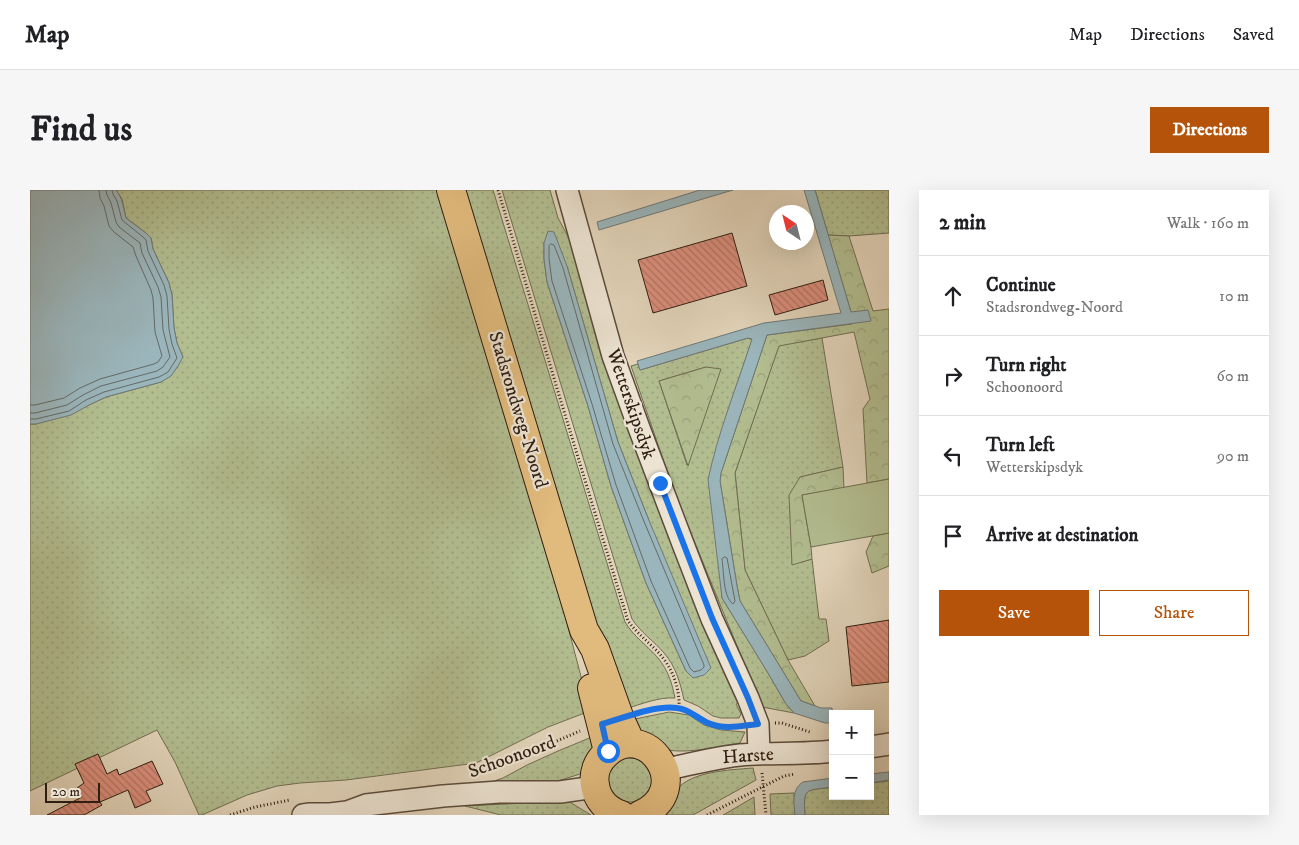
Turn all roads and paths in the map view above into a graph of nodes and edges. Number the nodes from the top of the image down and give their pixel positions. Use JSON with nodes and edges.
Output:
{"nodes":[{"id":1,"x":451,"y":190,"type":"edge"},
{"id":2,"x":498,"y":190,"type":"edge"},
{"id":3,"x":568,"y":190,"type":"edge"},
{"id":4,"x":679,"y":708,"type":"junction"},
{"id":5,"x":611,"y":722,"type":"junction"},
{"id":6,"x":758,"y":724,"type":"junction"},
{"id":7,"x":813,"y":733,"type":"dead end"},
{"id":8,"x":889,"y":744,"type":"edge"},
{"id":9,"x":874,"y":746,"type":"edge"},
{"id":10,"x":620,"y":747,"type":"junction"},
{"id":11,"x":829,"y":751,"type":"edge"},
{"id":12,"x":759,"y":754,"type":"junction"},
{"id":13,"x":664,"y":770,"type":"junction"},
{"id":14,"x":800,"y":773,"type":"dead end"},
{"id":15,"x":465,"y":775,"type":"dead end"},
{"id":16,"x":595,"y":787,"type":"junction"},
{"id":17,"x":764,"y":787,"type":"junction"},
{"id":18,"x":300,"y":806,"type":"edge"},
{"id":19,"x":647,"y":814,"type":"edge"},
{"id":20,"x":230,"y":815,"type":"edge"},
{"id":21,"x":621,"y":815,"type":"edge"},
{"id":22,"x":707,"y":815,"type":"edge"},
{"id":23,"x":766,"y":815,"type":"edge"}],
"edges":[{"from":1,"to":5,"type":"main road","name":"Stadsrondweg-Noord"},
{"from":2,"to":4,"type":"path"},
{"from":3,"to":6,"type":"street","name":"Wetterskipsdyk"},
{"from":4,"to":5,"type":"path","name":"Schoonoord"},
{"from":4,"to":6,"type":"path","name":"Schoonoord"},
{"from":5,"to":10,"type":"main road","name":"Stadsrondweg-Noord"},
{"from":5,"to":15,"type":"path","name":"Schoonoord"},
{"from":6,"to":7,"type":"path","name":"Harste"},
{"from":6,"to":12,"type":"street","name":"Wetterskipsdyk"},
{"from":8,"to":9,"type":"street"},
{"from":10,"to":13,"type":"main road"},
{"from":10,"to":16,"type":"main road"},
{"from":11,"to":12,"type":"street","name":"Harste"},
{"from":12,"to":13,"type":"street","name":"Harste"},
{"from":13,"to":19,"type":"main road"},
{"from":14,"to":17,"type":"path","name":"Harste"},
{"from":16,"to":18,"type":"street","name":"Schoonoord"},
{"from":16,"to":21,"type":"main road"},
{"from":17,"to":22,"type":"path"},
{"from":17,"to":23,"type":"path"},
{"from":18,"to":20,"type":"path"}]}
